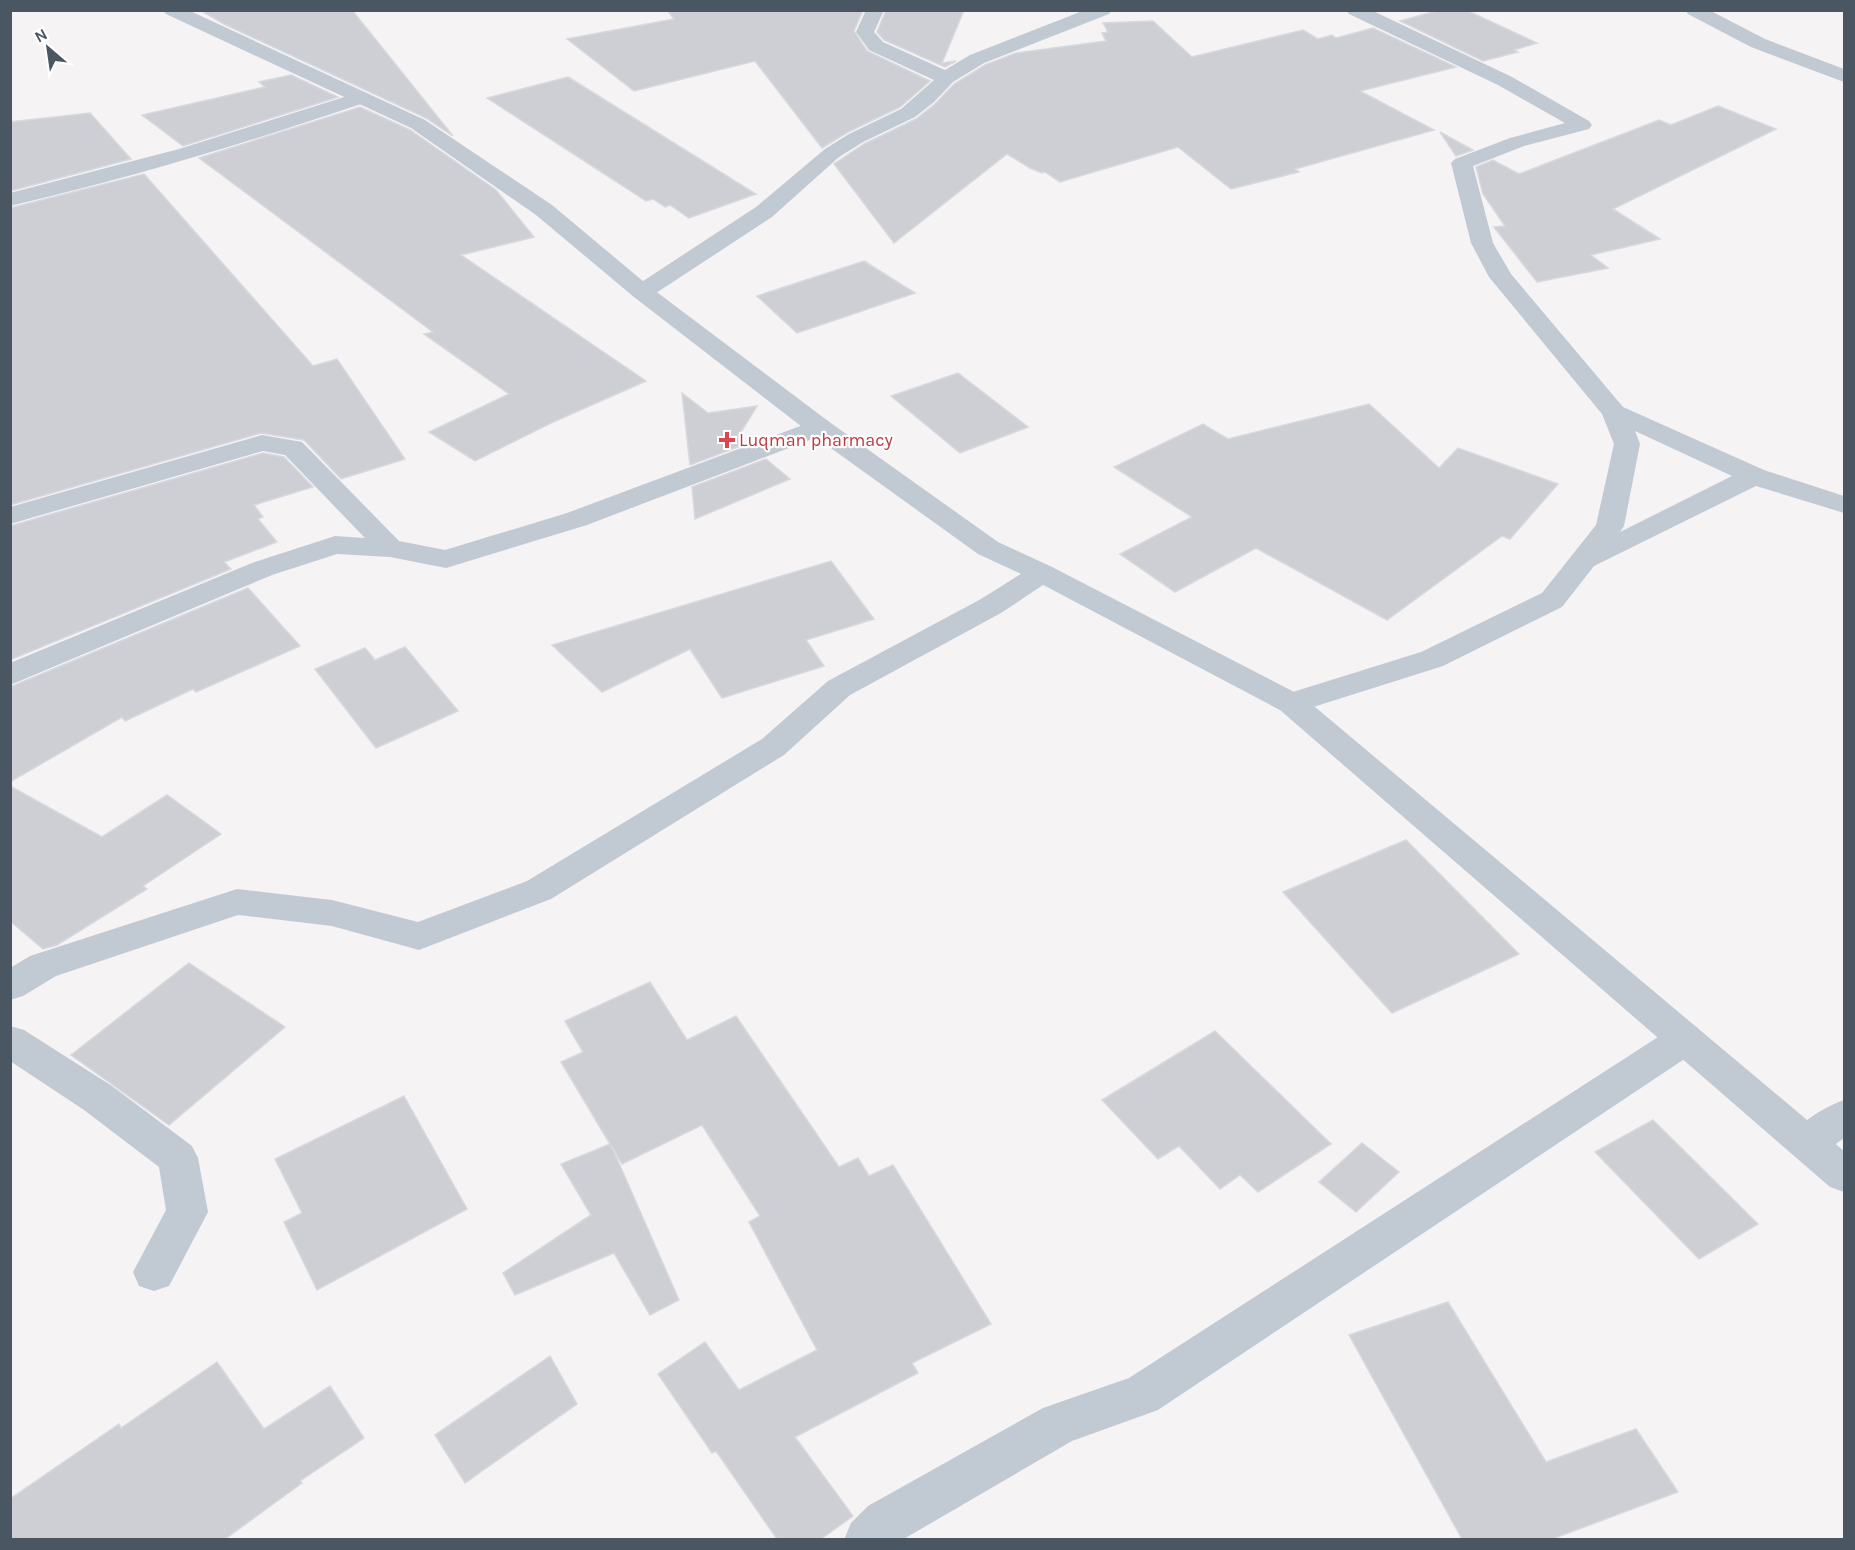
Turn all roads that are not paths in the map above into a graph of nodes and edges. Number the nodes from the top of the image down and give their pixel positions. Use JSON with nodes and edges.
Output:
{"nodes":[{"id":1,"x":172,"y":10,"type":"edge"},
{"id":2,"x":875,"y":10,"type":"edge"},
{"id":3,"x":1103,"y":10,"type":"edge"},
{"id":4,"x":1355,"y":10,"type":"edge"},
{"id":5,"x":1694,"y":10,"type":"edge"},
{"id":6,"x":1845,"y":76,"type":"edge"},
{"id":7,"x":946,"y":78,"type":"junction"},
{"id":8,"x":360,"y":98,"type":"junction"},
{"id":9,"x":10,"y":200,"type":"edge"},
{"id":10,"x":642,"y":292,"type":"junction"},
{"id":11,"x":1614,"y":412,"type":"junction"},
{"id":12,"x":819,"y":427,"type":"junction"},
{"id":13,"x":1754,"y":477,"type":"junction"},
{"id":14,"x":1845,"y":504,"type":"edge"},
{"id":15,"x":10,"y":516,"type":"edge"},
{"id":16,"x":390,"y":548,"type":"junction"},
{"id":17,"x":1581,"y":563,"type":"junction"},
{"id":18,"x":1042,"y":573,"type":"junction"},
{"id":19,"x":10,"y":675,"type":"edge"},
{"id":20,"x":1291,"y":703,"type":"junction"},
{"id":21,"x":10,"y":986,"type":"edge"},
{"id":22,"x":1685,"y":1039,"type":"junction"},
{"id":23,"x":10,"y":1041,"type":"edge"},
{"id":24,"x":1845,"y":1117,"type":"edge"},
{"id":25,"x":1807,"y":1143,"type":"junction"},
{"id":26,"x":1845,"y":1175,"type":"edge"},
{"id":27,"x":154,"y":1272,"type":"dead end"},
{"id":28,"x":868,"y":1539,"type":"edge"}],
"edges":[{"from":1,"to":8,"type":"street"},
{"from":2,"to":7,"type":"street"},
{"from":3,"to":7,"type":"street"},
{"from":4,"to":11,"type":"street"},
{"from":5,"to":6,"type":"street"},
{"from":7,"to":10,"type":"street"},
{"from":8,"to":9,"type":"street"},
{"from":8,"to":10,"type":"street"},
{"from":10,"to":12,"type":"street"},
{"from":11,"to":13,"type":"street"},
{"from":11,"to":17,"type":"street"},
{"from":12,"to":16,"type":"street"},
{"from":12,"to":18,"type":"street"},
{"from":13,"to":14,"type":"street"},
{"from":13,"to":17,"type":"street"},
{"from":15,"to":16,"type":"street"},
{"from":16,"to":19,"type":"street"},
{"from":17,"to":20,"type":"street"},
{"from":18,"to":20,"type":"street"},
{"from":18,"to":21,"type":"street"},
{"from":20,"to":22,"type":"street"},
{"from":22,"to":25,"type":"street"},
{"from":22,"to":28,"type":"street"},
{"from":23,"to":27,"type":"street"},
{"from":24,"to":25,"type":"street"},
{"from":25,"to":26,"type":"street"}]}
